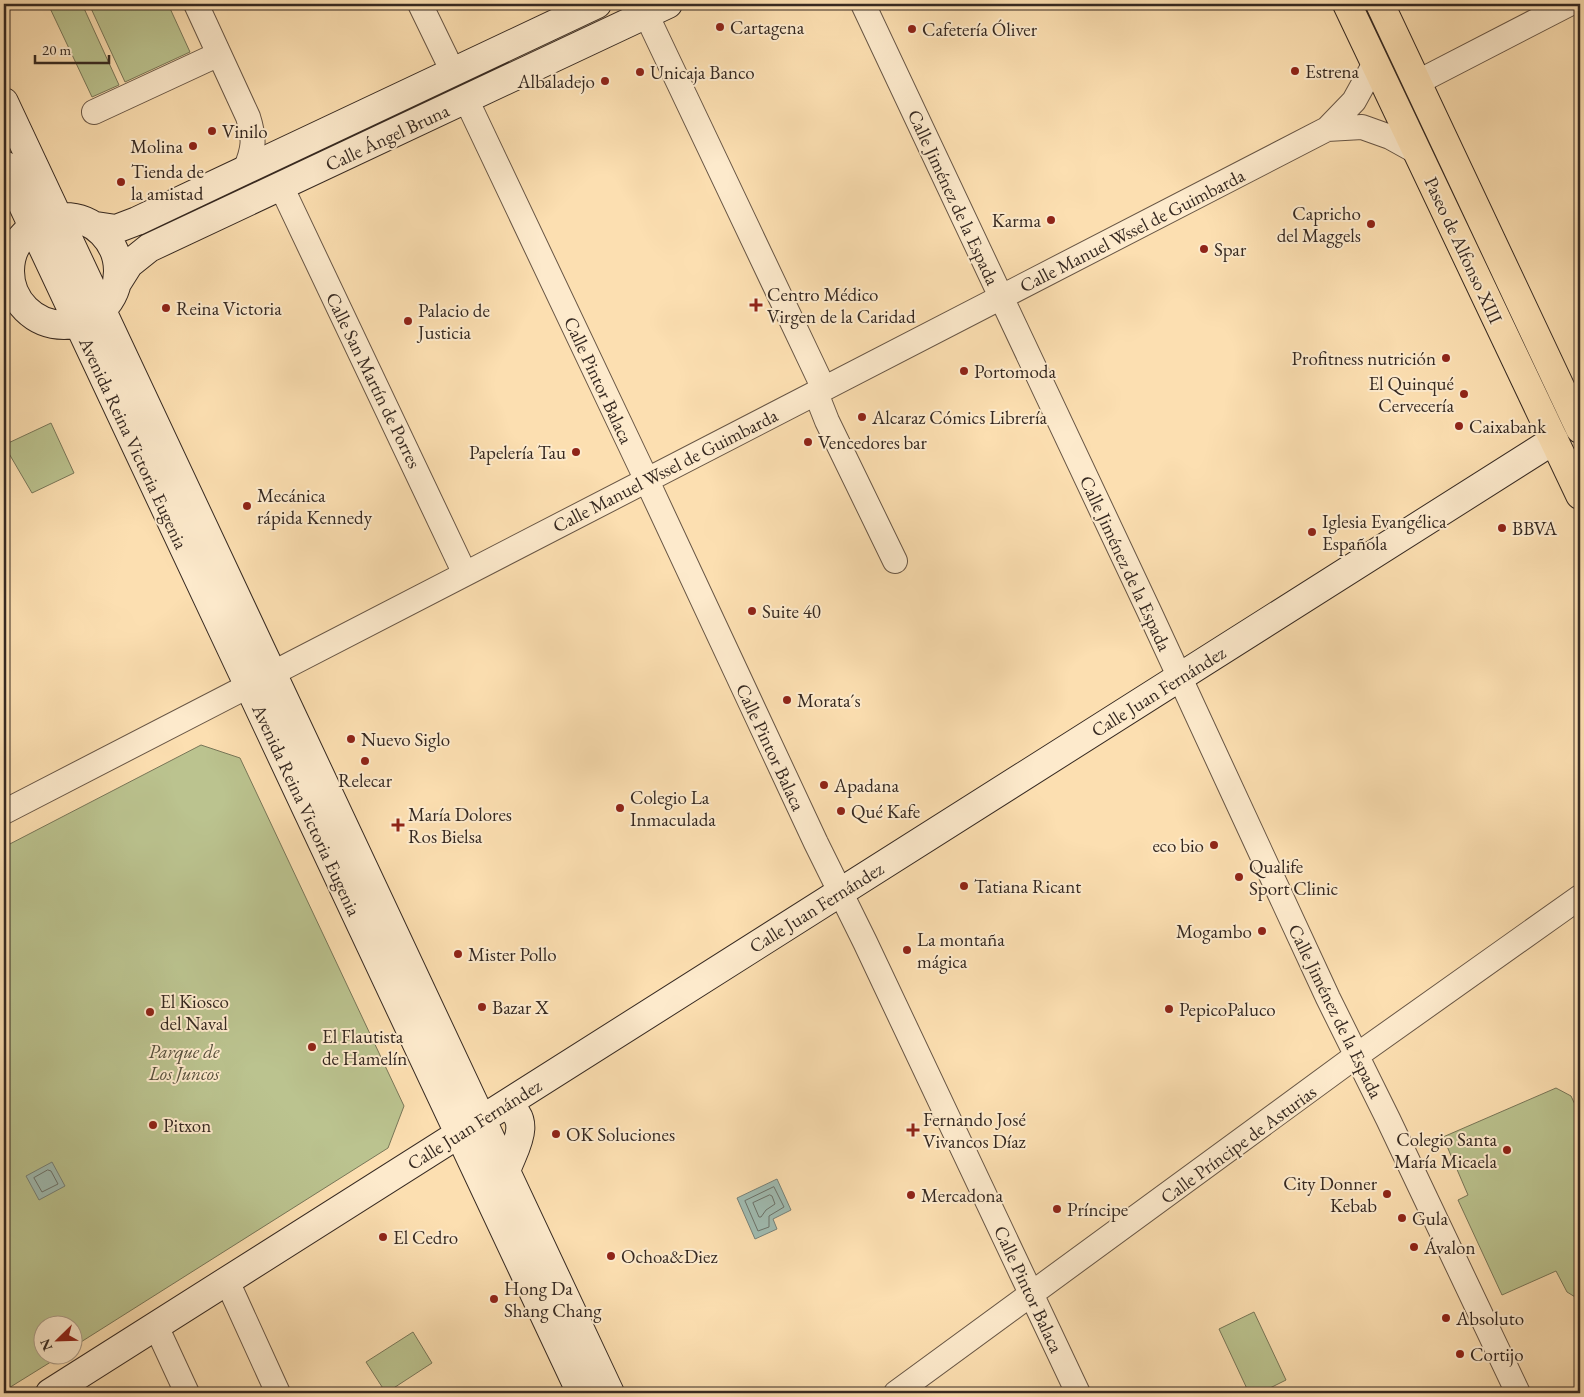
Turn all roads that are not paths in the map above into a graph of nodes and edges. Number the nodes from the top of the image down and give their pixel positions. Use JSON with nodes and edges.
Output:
{"nodes":[{"id":1,"x":196,"y":4,"type":"edge"},
{"id":2,"x":420,"y":4,"type":"edge"},
{"id":3,"x":597,"y":4,"type":"edge"},
{"id":4,"x":863,"y":4,"type":"edge"},
{"id":5,"x":1347,"y":4,"type":"edge"},
{"id":6,"x":1569,"y":4,"type":"edge"},
{"id":7,"x":657,"y":9,"type":"edge"},
{"id":8,"x":1383,"y":11,"type":"edge"},
{"id":9,"x":219,"y":54,"type":"junction"},
{"id":10,"x":1375,"y":63,"type":"junction"},
{"id":11,"x":453,"y":72,"type":"junction"},
{"id":12,"x":1416,"y":83,"type":"junction"},
{"id":13,"x":466,"y":99,"type":"junction"},
{"id":14,"x":4,"y":102,"type":"edge"},
{"id":15,"x":94,"y":112,"type":"dead end"},
{"id":16,"x":1327,"y":129,"type":"junction"},
{"id":17,"x":1417,"y":152,"type":"junction"},
{"id":18,"x":4,"y":165,"type":"edge"},
{"id":19,"x":245,"y":170,"type":"junction"},
{"id":20,"x":281,"y":186,"type":"junction"},
{"id":21,"x":58,"y":217,"type":"junction"},
{"id":22,"x":32,"y":226,"type":"junction"},
{"id":23,"x":96,"y":226,"type":"junction"},
{"id":24,"x":7,"y":277,"type":"edge"},
{"id":25,"x":117,"y":284,"type":"junction"},
{"id":26,"x":1001,"y":297,"type":"junction"},
{"id":27,"x":102,"y":310,"type":"junction"},
{"id":28,"x":30,"y":313,"type":"junction"},
{"id":29,"x":4,"y":318,"type":"edge"},
{"id":30,"x":77,"y":324,"type":"junction"},
{"id":31,"x":820,"y":391,"type":"junction"},
{"id":32,"x":1579,"y":423,"type":"edge"},
{"id":33,"x":1554,"y":440,"type":"junction"},
{"id":34,"x":647,"y":480,"type":"junction"},
{"id":35,"x":1580,"y":495,"type":"edge"},
{"id":36,"x":895,"y":561,"type":"dead end"},
{"id":37,"x":465,"y":574,"type":"junction"},
{"id":38,"x":272,"y":674,"type":"junction"},
{"id":39,"x":1179,"y":678,"type":"junction"},
{"id":40,"x":248,"y":686,"type":"junction"},
{"id":41,"x":4,"y":812,"type":"edge"},
{"id":42,"x":840,"y":892,"type":"junction"},
{"id":43,"x":1580,"y":897,"type":"edge"},
{"id":44,"x":1356,"y":1056,"type":"junction"},
{"id":45,"x":505,"y":1105,"type":"junction"},
{"id":46,"x":482,"y":1120,"type":"junction"},
{"id":47,"x":459,"y":1134,"type":"junction"},
{"id":48,"x":506,"y":1171,"type":"junction"},
{"id":49,"x":227,"y":1281,"type":"junction"},
{"id":50,"x":1032,"y":1295,"type":"junction"},
{"id":51,"x":156,"y":1326,"type":"junction"},
{"id":52,"x":57,"y":1391,"type":"edge"},
{"id":53,"x":186,"y":1393,"type":"edge"},
{"id":54,"x":278,"y":1393,"type":"edge"},
{"id":55,"x":581,"y":1393,"type":"edge"},
{"id":56,"x":610,"y":1393,"type":"edge"},
{"id":57,"x":896,"y":1393,"type":"edge"},
{"id":58,"x":1078,"y":1393,"type":"edge"},
{"id":59,"x":1518,"y":1393,"type":"edge"}],
"edges":[{"from":1,"to":9,"type":"street"},
{"from":2,"to":11,"type":"street"},
{"from":3,"to":11,"type":"main road","name":"Calle Ángel Bruna"},
{"from":4,"to":26,"type":"street","name":"Calle Jiménez de la Espada"},
{"from":5,"to":10,"type":"main road","name":"Paseo de Alfonso XIII"},
{"from":6,"to":12,"type":"street"},
{"from":7,"to":13,"type":"main road","name":"Calle Ángel Bruna"},
{"from":7,"to":31,"type":"street"},
{"from":8,"to":10,"type":"main road"},
{"from":8,"to":12,"type":"main road","name":"Paseo de Alfonso XIII"},
{"from":9,"to":15,"type":"street"},
{"from":9,"to":19,"type":"street"},
{"from":10,"to":16,"type":"street","name":"Calle Manuel Wssel de Guimbarda"},
{"from":10,"to":17,"type":"main road","name":"Paseo de Alfonso XIII"},
{"from":11,"to":19,"type":"main road","name":"Calle Ángel Bruna"},
{"from":12,"to":32,"type":"main road","name":"Paseo de Alfonso XIII"},
{"from":13,"to":20,"type":"main road","name":"Calle Ángel Bruna"},
{"from":13,"to":34,"type":"street","name":"Calle Pintor Balaca"},
{"from":14,"to":21,"type":"main road","name":"Avenida Reina Victoria Eugenia"},
{"from":16,"to":17,"type":"street","name":"Calle Manuel Wssel de Guimbarda"},
{"from":16,"to":26,"type":"street","name":"Calle Manuel Wssel de Guimbarda"},
{"from":17,"to":33,"type":"main road","name":"Paseo de Alfonso XIII"},
{"from":18,"to":22,"type":"main road","name":"Avenida Reina Victoria Eugenia"},
{"from":19,"to":23,"type":"main road","name":"Calle Ángel Bruna"},
{"from":20,"to":25,"type":"main road","name":"Calle Ángel Bruna"},
{"from":20,"to":37,"type":"street","name":"Calle San Martín de Porres"},
{"from":21,"to":22,"type":"main road"},
{"from":21,"to":23,"type":"main road"},
{"from":21,"to":27,"type":"main road","name":"Avenida Reina Victoria Eugenia"},
{"from":22,"to":24,"type":"main road"},
{"from":22,"to":30,"type":"main road","name":"Avenida Reina Victoria Eugenia"},
{"from":23,"to":25,"type":"main road"},
{"from":24,"to":28,"type":"main road"},
{"from":25,"to":27,"type":"main road","name":"Avenida Reina Victoria Eugenia"},
{"from":26,"to":31,"type":"street","name":"Calle Manuel Wssel de Guimbarda"},
{"from":26,"to":39,"type":"street","name":"Calle Jiménez de la Espada"},
{"from":27,"to":30,"type":"main road"},
{"from":27,"to":38,"type":"main road","name":"Avenida Reina Victoria Eugenia"},
{"from":28,"to":29,"type":"main road"},
{"from":28,"to":30,"type":"main road"},
{"from":30,"to":40,"type":"main road","name":"Avenida Reina Victoria Eugenia"},
{"from":31,"to":34,"type":"street","name":"Calle Manuel Wssel de Guimbarda"},
{"from":31,"to":36,"type":"street"},
{"from":32,"to":33,"type":"street","name":"Calle Juan Fernández"},
{"from":33,"to":35,"type":"main road","name":"Paseo de Alfonso XIII"},
{"from":33,"to":39,"type":"main road","name":"Calle Juan Fernández"},
{"from":34,"to":37,"type":"street","name":"Calle Manuel Wssel de Guimbarda"},
{"from":34,"to":42,"type":"street","name":"Calle Pintor Balaca"},
{"from":37,"to":38,"type":"street","name":"Calle Manuel Wssel de Guimbarda"},
{"from":38,"to":40,"type":"street","name":"Calle Manuel Wssel de Guimbarda"},
{"from":38,"to":46,"type":"main road","name":"Avenida Reina Victoria Eugenia"},
{"from":39,"to":42,"type":"main road","name":"Calle Juan Fernández"},
{"from":39,"to":44,"type":"street","name":"Calle Jiménez de la Espada"},
{"from":40,"to":41,"type":"street","name":"Calle Manuel Wssel de Guimbarda"},
{"from":40,"to":47,"type":"main road","name":"Avenida Reina Victoria Eugenia"},
{"from":42,"to":45,"type":"main road","name":"Calle Juan Fernández"},
{"from":42,"to":50,"type":"street","name":"Calle Pintor Balaca"},
{"from":43,"to":44,"type":"street","name":"Calle Príncipe de Asturias"},
{"from":44,"to":50,"type":"street","name":"Calle Príncipe de Asturias"},
{"from":44,"to":59,"type":"street","name":"Calle Jiménez de la Espada"},
{"from":45,"to":46,"type":"main road","name":"Calle Juan Fernández"},
{"from":45,"to":48,"type":"main road"},
{"from":46,"to":47,"type":"main road","name":"Calle Juan Fernández"},
{"from":46,"to":48,"type":"main road","name":"Avenida Reina Victoria Eugenia"},
{"from":47,"to":49,"type":"main road","name":"Calle Juan Fernández"},
{"from":47,"to":55,"type":"main road","name":"Avenida Reina Victoria Eugenia"},
{"from":48,"to":56,"type":"main road","name":"Avenida Reina Victoria Eugenia"},
{"from":49,"to":51,"type":"main road","name":"Calle Juan Fernández"},
{"from":49,"to":54,"type":"street"},
{"from":50,"to":57,"type":"street","name":"Calle Príncipe de Asturias"},
{"from":50,"to":58,"type":"street","name":"Calle Pintor Balaca"},
{"from":51,"to":52,"type":"main road","name":"Calle Juan Fernández"},
{"from":51,"to":53,"type":"street"}]}
